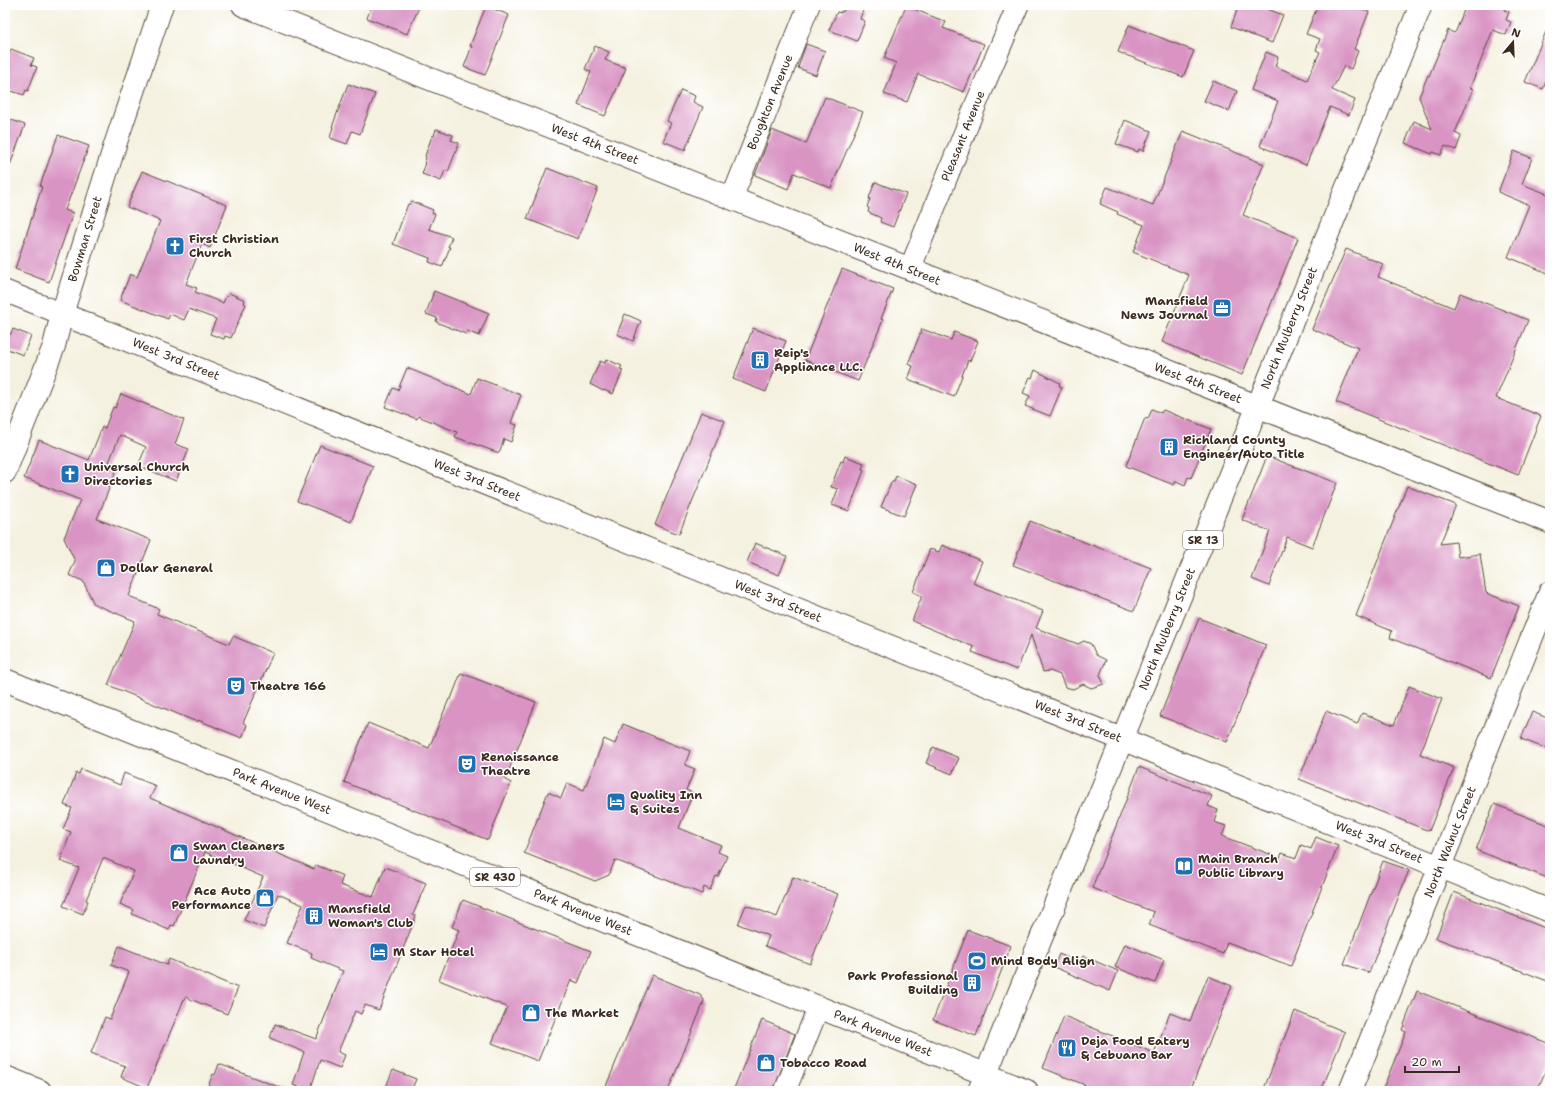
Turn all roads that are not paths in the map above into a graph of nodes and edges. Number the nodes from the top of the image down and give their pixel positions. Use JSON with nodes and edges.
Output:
{"nodes":[{"id":1,"x":162,"y":5,"type":"edge"},
{"id":2,"x":243,"y":5,"type":"edge"},
{"id":3,"x":809,"y":5,"type":"edge"},
{"id":4,"x":1018,"y":5,"type":"edge"},
{"id":5,"x":1420,"y":5,"type":"edge"},
{"id":6,"x":732,"y":198,"type":"junction"},
{"id":7,"x":910,"y":269,"type":"junction"},
{"id":8,"x":5,"y":291,"type":"edge"},
{"id":9,"x":62,"y":314,"type":"junction"},
{"id":10,"x":1257,"y":406,"type":"junction"},
{"id":11,"x":5,"y":472,"type":"edge"},
{"id":12,"x":1550,"y":522,"type":"edge"},
{"id":13,"x":1550,"y":592,"type":"edge"},
{"id":14,"x":5,"y":680,"type":"edge"},
{"id":15,"x":1123,"y":739,"type":"junction"},
{"id":16,"x":1440,"y":867,"type":"junction"},
{"id":17,"x":1550,"y":911,"type":"edge"},
{"id":18,"x":818,"y":1008,"type":"junction"},
{"id":19,"x":5,"y":1077,"type":"edge"},
{"id":20,"x":982,"y":1082,"type":"edge"},
{"id":21,"x":40,"y":1091,"type":"edge"},
{"id":22,"x":785,"y":1091,"type":"edge"},
{"id":23,"x":1027,"y":1091,"type":"edge"},
{"id":24,"x":1350,"y":1091,"type":"edge"}],
"edges":[{"from":1,"to":9,"type":"main road","name":"Bowman Street"},
{"from":2,"to":6,"type":"main road","name":"West 4th Street"},
{"from":3,"to":6,"type":"street","name":"Boughton Avenue"},
{"from":4,"to":7,"type":"street","name":"Pleasant Avenue"},
{"from":5,"to":10,"type":"main road","name":"North Mulberry Street","number":"SR 13"},
{"from":6,"to":7,"type":"main road","name":"West 4th Street"},
{"from":7,"to":10,"type":"main road","name":"West 4th Street"},
{"from":8,"to":9,"type":"street","name":"West 3rd Street"},
{"from":9,"to":11,"type":"main road","name":"Bowman Street"},
{"from":9,"to":15,"type":"main road","name":"West 3rd Street"},
{"from":10,"to":12,"type":"main road","name":"West 4th Street"},
{"from":10,"to":15,"type":"main road","name":"North Mulberry Street","number":"SR 13"},
{"from":13,"to":16,"type":"main road","name":"North Walnut Street"},
{"from":14,"to":18,"type":"main road","name":"Park Avenue West","number":"SR 430"},
{"from":15,"to":16,"type":"main road","name":"West 3rd Street"},
{"from":15,"to":20,"type":"main road","name":"North Mulberry Street","number":"SR 13"},
{"from":16,"to":17,"type":"main road","name":"West 3rd Street"},
{"from":16,"to":24,"type":"main road","name":"North Walnut Street"},
{"from":18,"to":20,"type":"main road","name":"Park Avenue West","number":"SR 430"},
{"from":18,"to":22,"type":"street"},
{"from":19,"to":21,"type":"main road"},
{"from":20,"to":23,"type":"main road","name":"Park Avenue West","number":"SR 430"}]}
